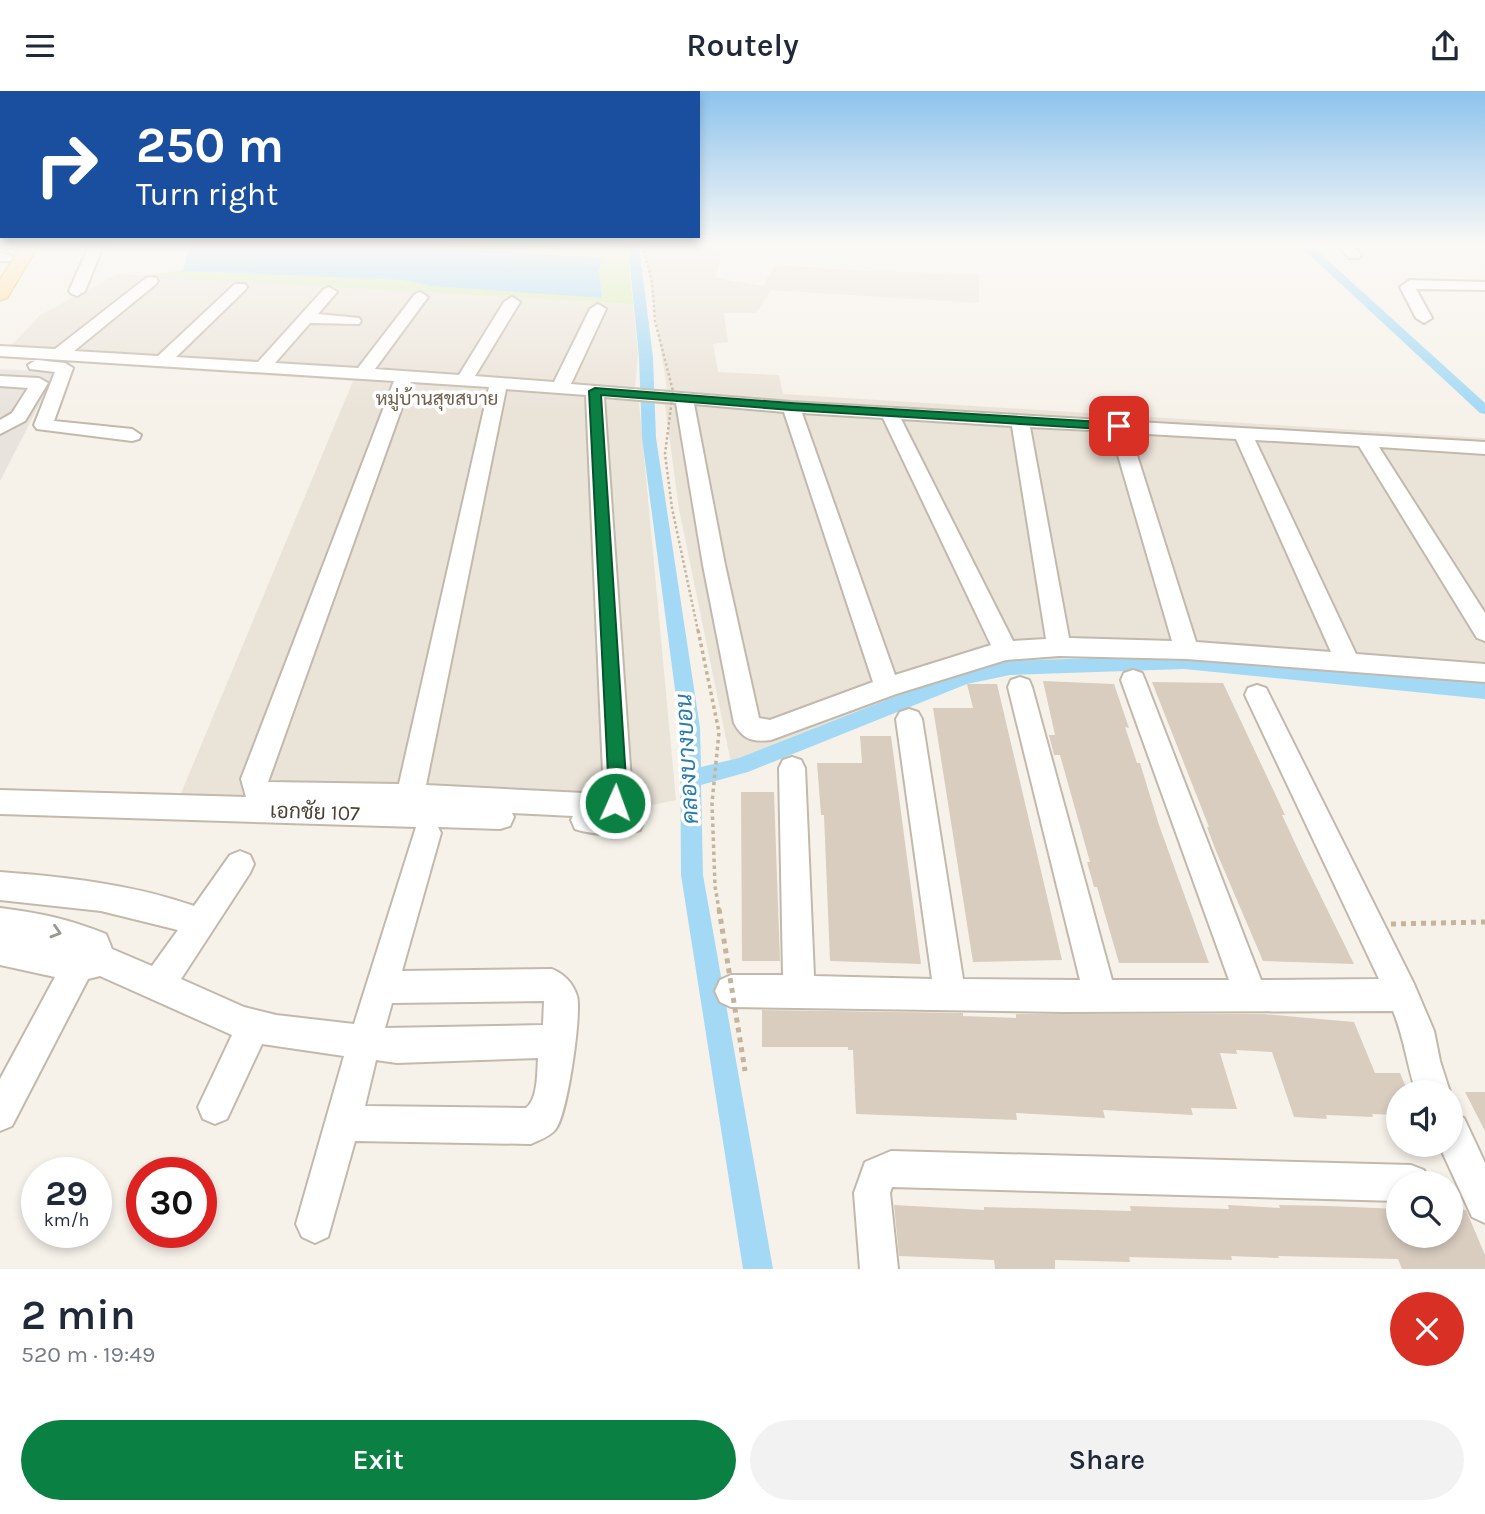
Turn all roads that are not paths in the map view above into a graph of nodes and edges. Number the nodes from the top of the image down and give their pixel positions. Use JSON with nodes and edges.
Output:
{"nodes":[{"id":1,"x":126,"y":301,"type":"edge"},
{"id":2,"x":225,"y":301,"type":"edge"},
{"id":3,"x":321,"y":301,"type":"edge"},
{"id":4,"x":418,"y":301,"type":"edge"},
{"id":5,"x":1414,"y":301,"type":"edge"},
{"id":6,"x":512,"y":302,"type":"dead end"},
{"id":7,"x":598,"y":309,"type":"dead end"},
{"id":8,"x":306,"y":318,"type":"junction"},
{"id":9,"x":1423,"y":319,"type":"dead end"},
{"id":10,"x":353,"y":321,"type":"dead end"},
{"id":11,"x":0,"y":351,"type":"edge"},
{"id":12,"x":61,"y":353,"type":"junction"},
{"id":13,"x":163,"y":360,"type":"junction"},
{"id":14,"x":0,"y":364,"type":"edge"},
{"id":15,"x":262,"y":367,"type":"junction"},
{"id":16,"x":362,"y":375,"type":"junction"},
{"id":17,"x":404,"y":377,"type":"junction"},
{"id":18,"x":464,"y":380,"type":"junction"},
{"id":19,"x":0,"y":381,"type":"edge"},
{"id":20,"x":499,"y":383,"type":"junction"},
{"id":21,"x":560,"y":388,"type":"junction"},
{"id":22,"x":595,"y":391,"type":"junction"},
{"id":23,"x":675,"y":399,"type":"junction"},
{"id":24,"x":791,"y":407,"type":"junction"},
{"id":25,"x":889,"y":412,"type":"junction"},
{"id":26,"x":1020,"y":420,"type":"junction"},
{"id":27,"x":1119,"y":426,"type":"junction"},
{"id":28,"x":0,"y":428,"type":"edge"},
{"id":29,"x":1243,"y":434,"type":"junction"},
{"id":30,"x":132,"y":435,"type":"dead end"},
{"id":31,"x":1365,"y":440,"type":"junction"},
{"id":32,"x":1485,"y":448,"type":"edge"},
{"id":33,"x":1485,"y":632,"type":"edge"},
{"id":34,"x":1059,"y":647,"type":"junction"},
{"id":35,"x":1187,"y":650,"type":"junction"},
{"id":36,"x":1006,"y":651,"type":"junction"},
{"id":37,"x":1348,"y":661,"type":"junction"},
{"id":38,"x":1485,"y":673,"type":"edge"},
{"id":39,"x":1133,"y":680,"type":"dead end"},
{"id":40,"x":887,"y":687,"type":"junction"},
{"id":41,"x":1020,"y":687,"type":"dead end"},
{"id":42,"x":1257,"y":695,"type":"dead end"},
{"id":43,"x":909,"y":719,"type":"dead end"},
{"id":44,"x":792,"y":768,"type":"dead end"},
{"id":45,"x":410,"y":796,"type":"junction"},
{"id":46,"x":0,"y":802,"type":"edge"},
{"id":47,"x":630,"y":821,"type":"dead end"},
{"id":48,"x":427,"y":833,"type":"dead end"},
{"id":49,"x":240,"y":864,"type":"dead end"},
{"id":50,"x":0,"y":886,"type":"edge"},
{"id":51,"x":0,"y":923,"type":"edge"},
{"id":52,"x":200,"y":923,"type":"junction"},
{"id":53,"x":0,"y":950,"type":"edge"},
{"id":54,"x":91,"y":957,"type":"junction"},
{"id":55,"x":158,"y":985,"type":"junction"},
{"id":56,"x":381,"y":986,"type":"junction"},
{"id":57,"x":800,"y":990,"type":"junction"},
{"id":58,"x":731,"y":991,"type":"road end"},
{"id":59,"x":950,"y":995,"type":"junction"},
{"id":60,"x":1404,"y":995,"type":"junction"},
{"id":61,"x":1100,"y":996,"type":"junction"},
{"id":62,"x":1251,"y":997,"type":"junction"},
{"id":63,"x":254,"y":1025,"type":"junction"},
{"id":64,"x":559,"y":1041,"type":"junction"},
{"id":65,"x":364,"y":1044,"type":"junction"},
{"id":66,"x":1429,"y":1080,"type":"edge"},
{"id":67,"x":215,"y":1107,"type":"dead end"},
{"id":68,"x":0,"y":1114,"type":"edge"},
{"id":69,"x":342,"y":1123,"type":"junction"},
{"id":70,"x":1461,"y":1157,"type":"edge"},
{"id":71,"x":1386,"y":1182,"type":"edge"},
{"id":72,"x":1474,"y":1189,"type":"edge"},
{"id":73,"x":315,"y":1224,"type":"dead end"},
{"id":74,"x":879,"y":1269,"type":"edge"}],
"edges":[{"from":1,"to":12,"type":"street"},
{"from":2,"to":13,"type":"street"},
{"from":3,"to":8,"type":"street"},
{"from":4,"to":16,"type":"street"},
{"from":5,"to":9,"type":"street"},
{"from":6,"to":18,"type":"street"},
{"from":7,"to":21,"type":"street"},
{"from":8,"to":10,"type":"street"},
{"from":8,"to":15,"type":"street"},
{"from":11,"to":12,"type":"street"},
{"from":12,"to":13,"type":"street"},
{"from":13,"to":15,"type":"street"},
{"from":14,"to":30,"type":"street"},
{"from":15,"to":16,"type":"street"},
{"from":16,"to":17,"type":"street"},
{"from":17,"to":18,"type":"street"},
{"from":17,"to":45,"type":"street"},
{"from":18,"to":20,"type":"street"},
{"from":19,"to":28,"type":"street"},
{"from":20,"to":21,"type":"street"},
{"from":20,"to":45,"type":"street"},
{"from":21,"to":22,"type":"street"},
{"from":22,"to":23,"type":"street"},
{"from":22,"to":45,"type":"street"},
{"from":23,"to":24,"type":"street"},
{"from":23,"to":40,"type":"street"},
{"from":24,"to":25,"type":"street"},
{"from":24,"to":40,"type":"street"},
{"from":25,"to":26,"type":"street"},
{"from":25,"to":36,"type":"street"},
{"from":26,"to":27,"type":"street"},
{"from":26,"to":34,"type":"street"},
{"from":27,"to":29,"type":"street"},
{"from":27,"to":35,"type":"street"},
{"from":29,"to":31,"type":"street"},
{"from":29,"to":37,"type":"street"},
{"from":31,"to":32,"type":"street"},
{"from":31,"to":33,"type":"street"},
{"from":34,"to":35,"type":"street"},
{"from":34,"to":36,"type":"street"},
{"from":35,"to":37,"type":"street"},
{"from":36,"to":40,"type":"street"},
{"from":37,"to":38,"type":"street"},
{"from":39,"to":62,"type":"street"},
{"from":41,"to":61,"type":"street"},
{"from":42,"to":60,"type":"street"},
{"from":43,"to":59,"type":"street"},
{"from":44,"to":57,"type":"street"},
{"from":46,"to":47,"type":"street","name":"เอกชัย 107"},
{"from":48,"to":56,"type":"street"},
{"from":49,"to":52,"type":"street"},
{"from":50,"to":52,"type":"street"},
{"from":51,"to":54,"type":"street","one_way":true},
{"from":52,"to":55,"type":"street"},
{"from":53,"to":54,"type":"street"},
{"from":54,"to":55,"type":"street"},
{"from":54,"to":68,"type":"street"},
{"from":55,"to":63,"type":"street"},
{"from":56,"to":64,"type":"street"},
{"from":56,"to":65,"type":"street"},
{"from":57,"to":58,"type":"street"},
{"from":57,"to":59,"type":"street"},
{"from":59,"to":61,"type":"street"},
{"from":60,"to":62,"type":"street"},
{"from":60,"to":66,"type":"street"},
{"from":61,"to":62,"type":"street"},
{"from":63,"to":65,"type":"street"},
{"from":63,"to":67,"type":"street"},
{"from":64,"to":65,"type":"street"},
{"from":64,"to":69,"type":"street"},
{"from":65,"to":69,"type":"street"},
{"from":69,"to":73,"type":"street"},
{"from":70,"to":72,"type":"street"},
{"from":71,"to":74,"type":"street"}]}
